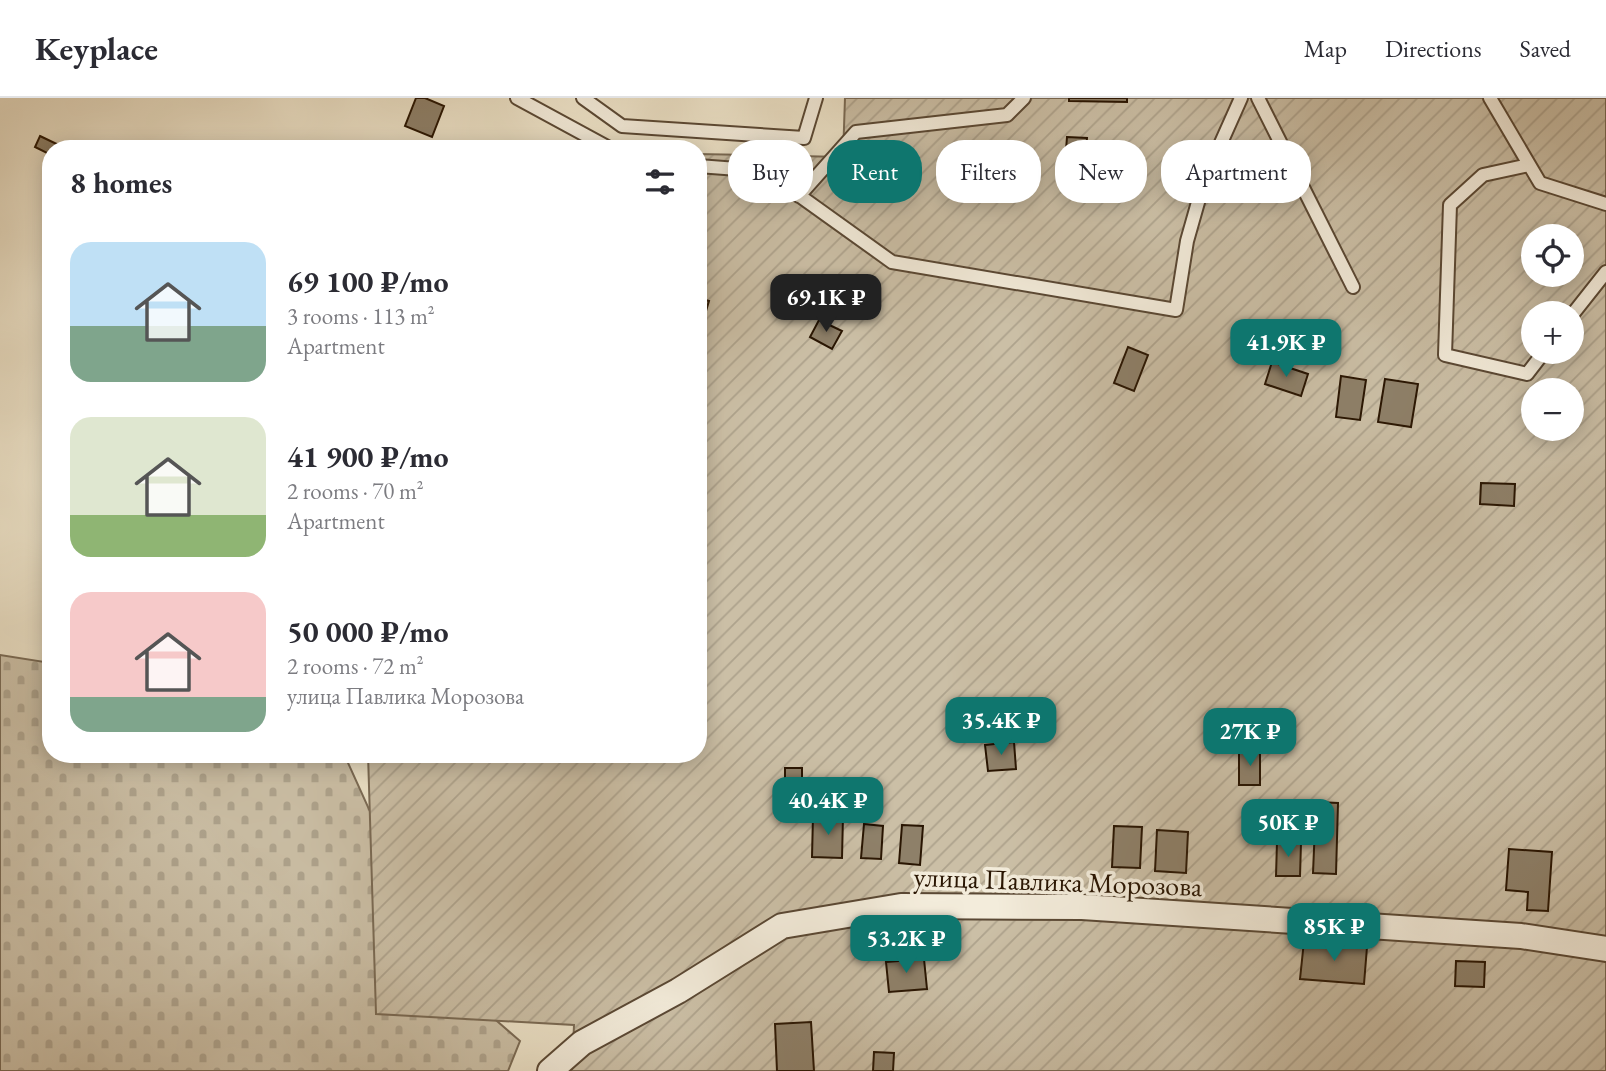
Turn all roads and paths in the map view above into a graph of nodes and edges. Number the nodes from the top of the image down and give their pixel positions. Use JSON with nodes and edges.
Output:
{"nodes":[{"id":1,"x":517,"y":98,"type":"edge"},
{"id":2,"x":583,"y":98,"type":"edge"},
{"id":3,"x":816,"y":98,"type":"edge"},
{"id":4,"x":1024,"y":98,"type":"edge"},
{"id":5,"x":1241,"y":98,"type":"edge"},
{"id":6,"x":1258,"y":98,"type":"edge"},
{"id":7,"x":1490,"y":98,"type":"edge"},
{"id":8,"x":594,"y":140,"type":"edge"},
{"id":9,"x":1530,"y":165,"type":"junction"},
{"id":10,"x":707,"y":167,"type":"edge"},
{"id":11,"x":728,"y":168,"type":"edge"},
{"id":12,"x":813,"y":180,"type":"edge"},
{"id":13,"x":809,"y":203,"type":"edge"},
{"id":14,"x":1606,"y":204,"type":"edge"},
{"id":15,"x":1606,"y":272,"type":"edge"},
{"id":16,"x":1353,"y":286,"type":"dead end"},
{"id":17,"x":1583,"y":301,"type":"edge"},
{"id":18,"x":1534,"y":364,"type":"edge"},
{"id":19,"x":1606,"y":949,"type":"edge"},
{"id":20,"x":553,"y":1070,"type":"edge"}],
"edges":[{"from":1,"to":8,"type":"lane"},
{"from":2,"to":3,"type":"lane"},
{"from":4,"to":12,"type":"lane"},
{"from":5,"to":13,"type":"lane"},
{"from":6,"to":16,"type":"lane"},
{"from":7,"to":9,"type":"lane"},
{"from":9,"to":14,"type":"lane"},
{"from":9,"to":18,"type":"lane"},
{"from":10,"to":11,"type":"lane"},
{"from":15,"to":17,"type":"lane"},
{"from":19,"to":20,"type":"street","name":"улица Павлика Морозова"}]}
